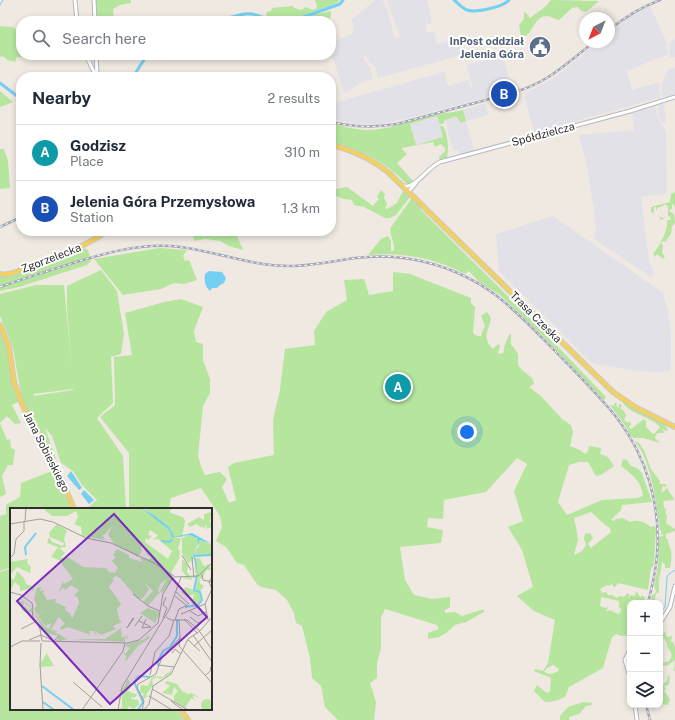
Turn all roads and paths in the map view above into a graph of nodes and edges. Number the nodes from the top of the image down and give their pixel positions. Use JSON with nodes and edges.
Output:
{"nodes":[{"id":1,"x":75,"y":0,"type":"edge"},
{"id":2,"x":94,"y":0,"type":"edge"},
{"id":3,"x":77,"y":16,"type":"edge"},
{"id":4,"x":95,"y":16,"type":"edge"},
{"id":5,"x":89,"y":60,"type":"edge"},
{"id":6,"x":96,"y":60,"type":"edge"},
{"id":7,"x":96,"y":72,"type":"edge"},
{"id":8,"x":98,"y":72,"type":"edge"},
{"id":9,"x":675,"y":97,"type":"edge"},
{"id":10,"x":336,"y":146,"type":"edge"},
{"id":11,"x":417,"y":182,"type":"junction"},
{"id":12,"x":412,"y":185,"type":"junction"},
{"id":13,"x":404,"y":186,"type":"junction"},
{"id":14,"x":409,"y":191,"type":"junction"},
{"id":15,"x":100,"y":236,"type":"edge"},
{"id":16,"x":0,"y":272,"type":"edge"},
{"id":17,"x":0,"y":326,"type":"edge"},
{"id":18,"x":675,"y":427,"type":"edge"},
{"id":19,"x":74,"y":508,"type":"edge"},
{"id":20,"x":675,"y":586,"type":"edge"},
{"id":21,"x":663,"y":618,"type":"edge"},
{"id":22,"x":627,"y":656,"type":"edge"},
{"id":23,"x":627,"y":667,"type":"edge"},
{"id":24,"x":635,"y":708,"type":"edge"},
{"id":25,"x":181,"y":710,"type":"edge"},
{"id":26,"x":188,"y":720,"type":"edge"},
{"id":27,"x":637,"y":720,"type":"edge"}],
"edges":[{"from":1,"to":3,"type":"street"},
{"from":2,"to":4,"type":"street"},
{"from":5,"to":7,"type":"street"},
{"from":6,"to":8,"type":"street"},
{"from":9,"to":11,"type":"street","name":"Spółdzielcza"},
{"from":10,"to":13,"type":"main road"},
{"from":11,"to":12,"type":"street","name":"Spółdzielcza"},
{"from":11,"to":14,"type":"street","name":"Spółdzielcza"},
{"from":12,"to":13,"type":"street","name":"Spółdzielcza"},
{"from":12,"to":14,"type":"street"},
{"from":13,"to":14,"type":"main road"},
{"from":14,"to":18,"type":"main road","name":"Trasa Czeska"},
{"from":15,"to":16,"type":"main road","name":"Zgorzelecka"},
{"from":17,"to":19,"type":"main road","name":"Jana Sobieskiego"},
{"from":20,"to":21,"type":"street"},
{"from":22,"to":23,"type":"street"},
{"from":24,"to":27,"type":"street"},
{"from":25,"to":26,"type":"main road"}]}
